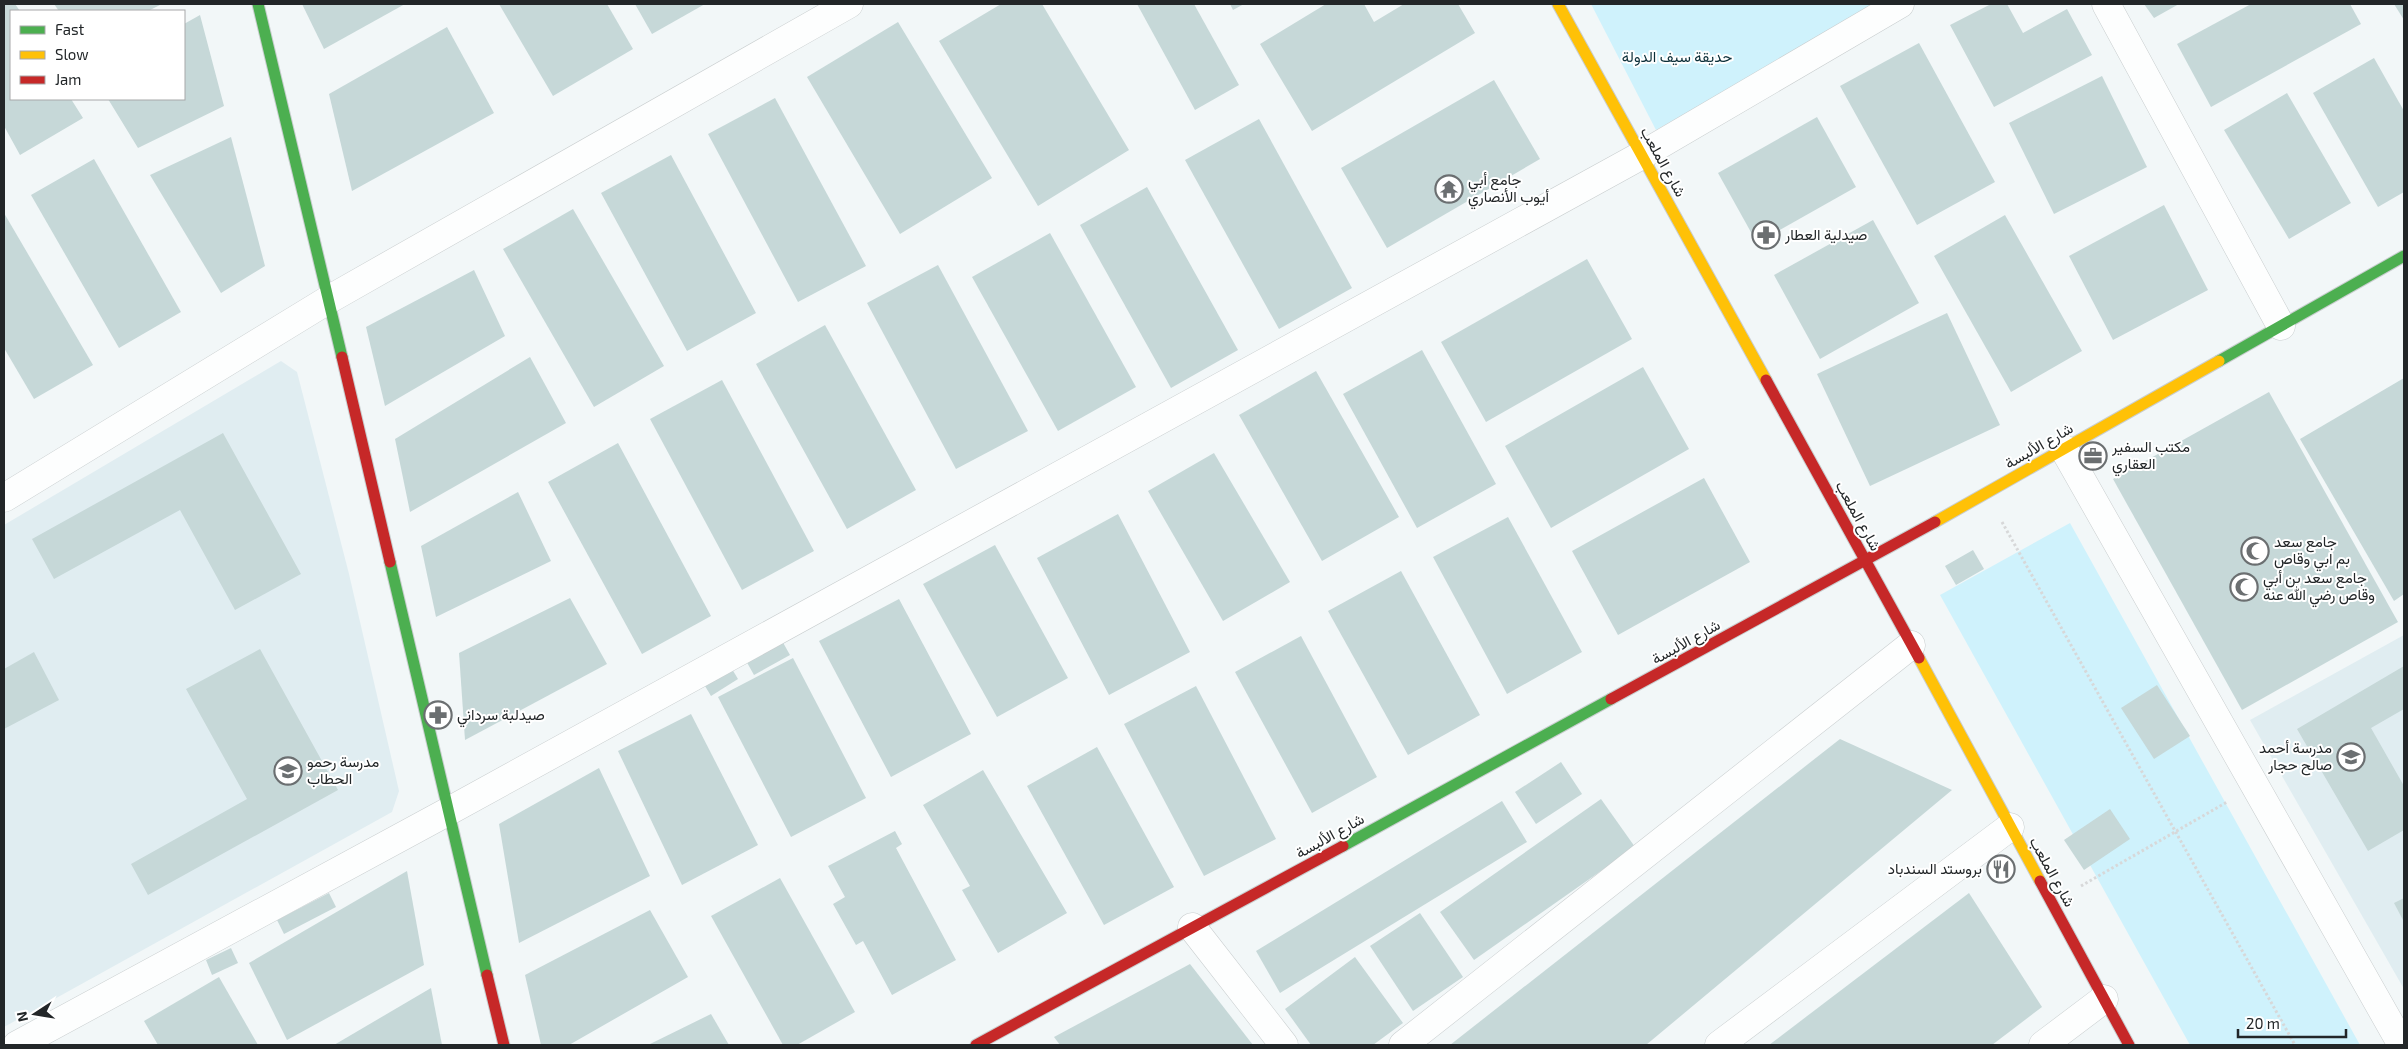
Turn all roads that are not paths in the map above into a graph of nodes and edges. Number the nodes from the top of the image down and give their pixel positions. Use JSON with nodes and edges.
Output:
{"nodes":[{"id":1,"x":258,"y":4,"type":"edge"},
{"id":2,"x":849,"y":4,"type":"edge"},
{"id":3,"x":1558,"y":4,"type":"edge"},
{"id":4,"x":1900,"y":4,"type":"edge"},
{"id":5,"x":2106,"y":4,"type":"edge"},
{"id":6,"x":1642,"y":155,"type":"junction"},
{"id":7,"x":2404,"y":256,"type":"edge"},
{"id":8,"x":328,"y":300,"type":"junction"},
{"id":9,"x":2281,"y":326,"type":"junction"},
{"id":10,"x":2064,"y":449,"type":"junction"},
{"id":11,"x":4,"y":498,"type":"edge"},
{"id":12,"x":1866,"y":561,"type":"junction"},
{"id":13,"x":1911,"y":644,"type":"junction"},
{"id":14,"x":449,"y":811,"type":"junction"},
{"id":15,"x":2010,"y":827,"type":"junction"},
{"id":16,"x":1192,"y":928,"type":"junction"},
{"id":17,"x":2104,"y":999,"type":"junction"},
{"id":18,"x":17,"y":1045,"type":"edge"},
{"id":19,"x":504,"y":1045,"type":"edge"},
{"id":20,"x":976,"y":1045,"type":"edge"},
{"id":21,"x":1284,"y":1045,"type":"edge"},
{"id":22,"x":1402,"y":1045,"type":"edge"},
{"id":23,"x":1719,"y":1045,"type":"edge"},
{"id":24,"x":2043,"y":1045,"type":"edge"},
{"id":25,"x":2129,"y":1045,"type":"edge"},
{"id":26,"x":2402,"y":1045,"type":"edge"}],
"edges":[{"from":1,"to":8,"type":"main road"},
{"from":2,"to":8,"type":"street"},
{"from":3,"to":6,"type":"main road","name":"شارع الملعب"},
{"from":4,"to":6,"type":"street"},
{"from":5,"to":9,"type":"street"},
{"from":6,"to":12,"type":"main road","name":"شارع الملعب"},
{"from":6,"to":14,"type":"street"},
{"from":7,"to":9,"type":"main road","name":"شارع الألبسة"},
{"from":8,"to":11,"type":"street"},
{"from":8,"to":14,"type":"main road"},
{"from":9,"to":10,"type":"main road","name":"شارع الألبسة"},
{"from":10,"to":12,"type":"main road","name":"شارع الألبسة"},
{"from":10,"to":26,"type":"street"},
{"from":12,"to":13,"type":"main road","name":"شارع الملعب"},
{"from":12,"to":16,"type":"main road","name":"شارع الألبسة"},
{"from":13,"to":15,"type":"main road","name":"شارع الملعب"},
{"from":13,"to":22,"type":"street"},
{"from":14,"to":18,"type":"street"},
{"from":14,"to":19,"type":"main road"},
{"from":15,"to":17,"type":"main road","name":"شارع الملعب"},
{"from":15,"to":23,"type":"street"},
{"from":16,"to":20,"type":"main road","name":"شارع الألبسة"},
{"from":16,"to":21,"type":"street"},
{"from":17,"to":24,"type":"street"},
{"from":17,"to":25,"type":"main road","name":"شارع الملعب"}]}
